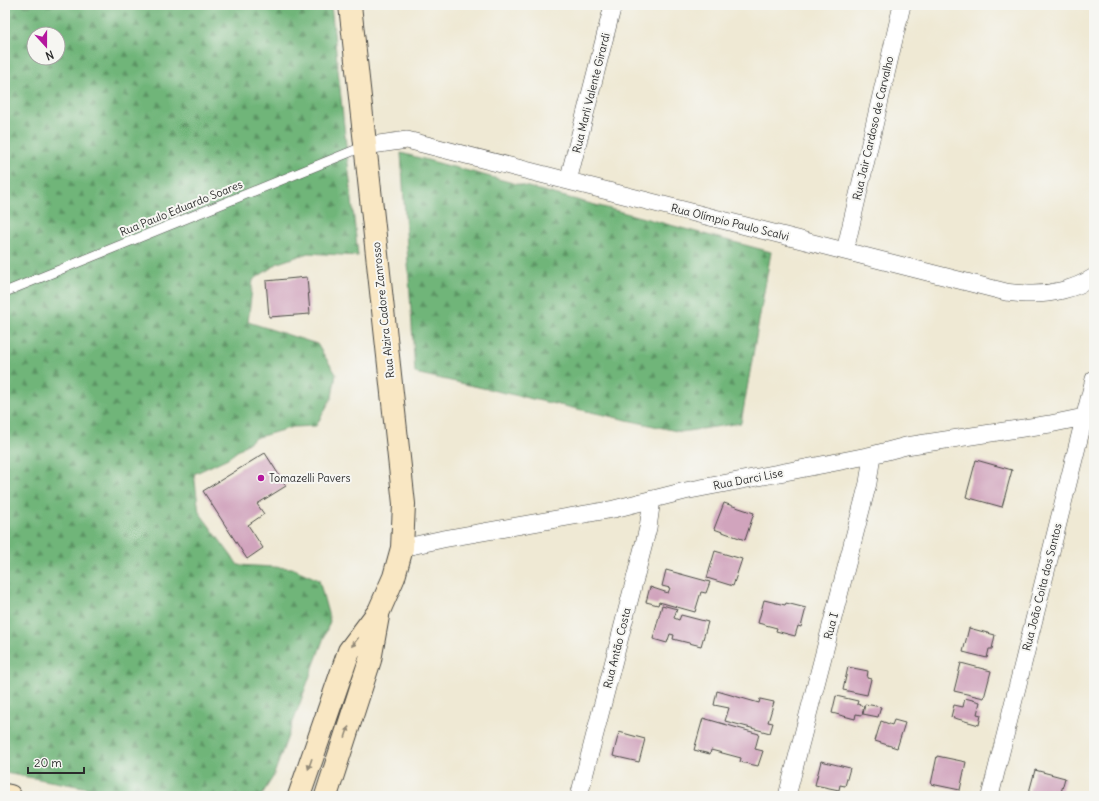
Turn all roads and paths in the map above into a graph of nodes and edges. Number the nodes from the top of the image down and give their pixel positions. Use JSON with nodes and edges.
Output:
{"nodes":[{"id":1,"x":350,"y":5,"type":"edge"},
{"id":2,"x":613,"y":5,"type":"edge"},
{"id":3,"x":902,"y":5,"type":"edge"},
{"id":4,"x":365,"y":146,"type":"junction"},
{"id":5,"x":568,"y":181,"type":"junction"},
{"id":6,"x":845,"y":251,"type":"junction"},
{"id":7,"x":1094,"y":277,"type":"edge"},
{"id":8,"x":5,"y":292,"type":"edge"},
{"id":9,"x":1094,"y":379,"type":"edge"},
{"id":10,"x":1089,"y":418,"type":"edge"},
{"id":11,"x":872,"y":455,"type":"junction"},
{"id":12,"x":652,"y":499,"type":"junction"},
{"id":13,"x":402,"y":548,"type":"junction"},
{"id":14,"x":379,"y":611,"type":"junction"},
{"id":15,"x":5,"y":795,"type":"edge"},
{"id":16,"x":10,"y":796,"type":"edge"},
{"id":17,"x":299,"y":796,"type":"edge"},
{"id":18,"x":326,"y":796,"type":"edge"},
{"id":19,"x":579,"y":796,"type":"edge"},
{"id":20,"x":787,"y":796,"type":"edge"},
{"id":21,"x":990,"y":796,"type":"edge"}],
"edges":[{"from":1,"to":4,"type":"street","name":"Rua Alzira Cadore Zanrosso"},
{"from":2,"to":5,"type":"street","name":"Rua Marli Valente Girardi"},
{"from":3,"to":6,"type":"street","name":"Rua Jair Cardoso de Carvalho"},
{"from":4,"to":5,"type":"street","name":"Rua Olímpio Paulo Scalvi"},
{"from":4,"to":8,"type":"lane","name":"Rua Paulo Eduardo Soares"},
{"from":4,"to":13,"type":"street","name":"Rua Alzira Cadore Zanrosso"},
{"from":5,"to":6,"type":"street","name":"Rua Olímpio Paulo Scalvi"},
{"from":6,"to":7,"type":"street","name":"Rua Olímpio Paulo Scalvi"},
{"from":9,"to":10,"type":"street","name":"Rua João Coita dos Santos"},
{"from":10,"to":11,"type":"street","name":"Rua Darci Lise"},
{"from":10,"to":21,"type":"street","name":"Rua João Coita dos Santos"},
{"from":11,"to":12,"type":"street","name":"Rua Darci Lise"},
{"from":11,"to":20,"type":"street","name":"Rua I"},
{"from":12,"to":13,"type":"street","name":"Rua Darci Lise"},
{"from":12,"to":19,"type":"street","name":"Rua Antão Costa"},
{"from":13,"to":14,"type":"street","name":"Rua Alzira Cadore Zanrosso"},
{"from":14,"to":17,"type":"street","name":"Rua Alzira Cadore Zanrosso","one_way":true},
{"from":18,"to":14,"type":"street","name":"Rua Alzira Cadore Zanrosso","one_way":true},
{"from":15,"to":16,"type":"street"}]}
